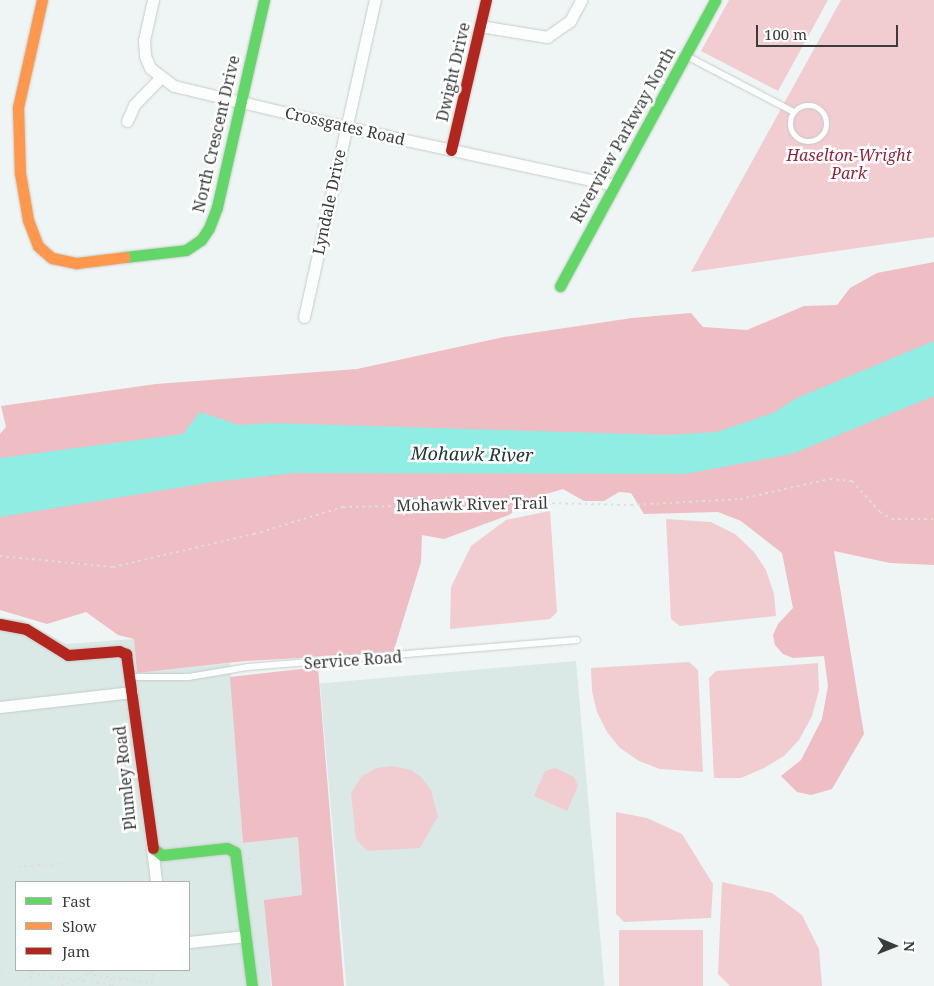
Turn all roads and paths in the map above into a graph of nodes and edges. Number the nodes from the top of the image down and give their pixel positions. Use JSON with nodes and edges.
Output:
{"nodes":[{"id":1,"x":42,"y":0,"type":"edge"},
{"id":2,"x":152,"y":0,"type":"edge"},
{"id":3,"x":264,"y":0,"type":"edge"},
{"id":4,"x":375,"y":0,"type":"edge"},
{"id":5,"x":486,"y":0,"type":"edge"},
{"id":6,"x":581,"y":0,"type":"edge"},
{"id":7,"x":715,"y":0,"type":"edge"},
{"id":8,"x":480,"y":26,"type":"junction"},
{"id":9,"x":686,"y":55,"type":"junction"},
{"id":10,"x":160,"y":78,"type":"junction"},
{"id":11,"x":241,"y":102,"type":"junction"},
{"id":12,"x":794,"y":112,"type":"junction"},
{"id":13,"x":127,"y":121,"type":"dead end"},
{"id":14,"x":346,"y":127,"type":"junction"},
{"id":15,"x":451,"y":150,"type":"junction"},
{"id":16,"x":614,"y":184,"type":"junction"},
{"id":17,"x":560,"y":286,"type":"dead end"},
{"id":18,"x":304,"y":317,"type":"dead end"},
{"id":19,"x":934,"y":519,"type":"edge"},
{"id":20,"x":0,"y":556,"type":"edge"},
{"id":21,"x":0,"y":624,"type":"edge"},
{"id":22,"x":577,"y":640,"type":"dead end"},
{"id":23,"x":130,"y":676,"type":"junction"},
{"id":24,"x":132,"y":692,"type":"junction"},
{"id":25,"x":0,"y":707,"type":"edge"},
{"id":26,"x":152,"y":848,"type":"junction"},
{"id":27,"x":64,"y":862,"type":"dead end"},
{"id":28,"x":18,"y":867,"type":"dead end"},
{"id":29,"x":156,"y":881,"type":"edge"},
{"id":30,"x":246,"y":936,"type":"junction"},
{"id":31,"x":190,"y":942,"type":"edge"},
{"id":32,"x":31,"y":971,"type":"edge"},
{"id":33,"x":94,"y":971,"type":"edge"},
{"id":34,"x":154,"y":971,"type":"edge"},
{"id":35,"x":87,"y":974,"type":"junction"},
{"id":36,"x":111,"y":978,"type":"junction"},
{"id":37,"x":76,"y":979,"type":"junction"},
{"id":38,"x":83,"y":980,"type":"junction"},
{"id":39,"x":100,"y":984,"type":"edge"},
{"id":40,"x":112,"y":985,"type":"edge"},
{"id":41,"x":152,"y":985,"type":"edge"},
{"id":42,"x":32,"y":986,"type":"edge"},
{"id":43,"x":60,"y":986,"type":"edge"},
{"id":44,"x":84,"y":986,"type":"edge"},
{"id":45,"x":252,"y":986,"type":"edge"}],
"edges":[{"from":1,"to":11,"type":"street","name":"North Crescent Drive"},
{"from":2,"to":10,"type":"street"},
{"from":3,"to":11,"type":"street","name":"North Crescent Drive"},
{"from":4,"to":14,"type":"street","name":"Lyndale Drive"},
{"from":5,"to":8,"type":"street","name":"Dwight Drive"},
{"from":6,"to":8,"type":"street"},
{"from":7,"to":9,"type":"street","name":"Riverview Parkway North"},
{"from":8,"to":15,"type":"street","name":"Dwight Drive"},
{"from":9,"to":12,"type":"lane"},
{"from":9,"to":16,"type":"street","name":"Riverview Parkway North"},
{"from":10,"to":11,"type":"street","name":"Crossgates Road"},
{"from":10,"to":13,"type":"street"},
{"from":11,"to":14,"type":"street","name":"Crossgates Road"},
{"from":12,"to":12,"type":"lane"},
{"from":14,"to":15,"type":"street","name":"Crossgates Road"},
{"from":14,"to":18,"type":"street","name":"Lyndale Drive"},
{"from":15,"to":16,"type":"street","name":"Crossgates Road"},
{"from":16,"to":17,"type":"street","name":"Riverview Parkway North"},
{"from":19,"to":20,"type":"path","name":"Mohawk River Trail"},
{"from":21,"to":23,"type":"street","name":"Plumley Road"},
{"from":22,"to":23,"type":"lane","name":"Service Road"},
{"from":23,"to":24,"type":"street","name":"Plumley Road"},
{"from":24,"to":25,"type":"street"},
{"from":24,"to":26,"type":"street","name":"Plumley Road"},
{"from":26,"to":29,"type":"street"},
{"from":26,"to":30,"type":"street","name":"Plumley Road"},
{"from":27,"to":28,"type":"path"},
{"from":30,"to":31,"type":"street"},
{"from":30,"to":45,"type":"street","name":"Plumley Road"},
{"from":32,"to":37,"type":"path"},
{"from":32,"to":42,"type":"path"},
{"from":33,"to":35,"type":"path"},
{"from":34,"to":41,"type":"path"},
{"from":35,"to":36,"type":"path"},
{"from":35,"to":37,"type":"path"},
{"from":36,"to":40,"type":"path"},
{"from":36,"to":41,"type":"path"},
{"from":37,"to":38,"type":"path"},
{"from":37,"to":43,"type":"path"},
{"from":38,"to":39,"type":"path"},
{"from":38,"to":44,"type":"path"},
{"from":39,"to":40,"type":"path"}]}
